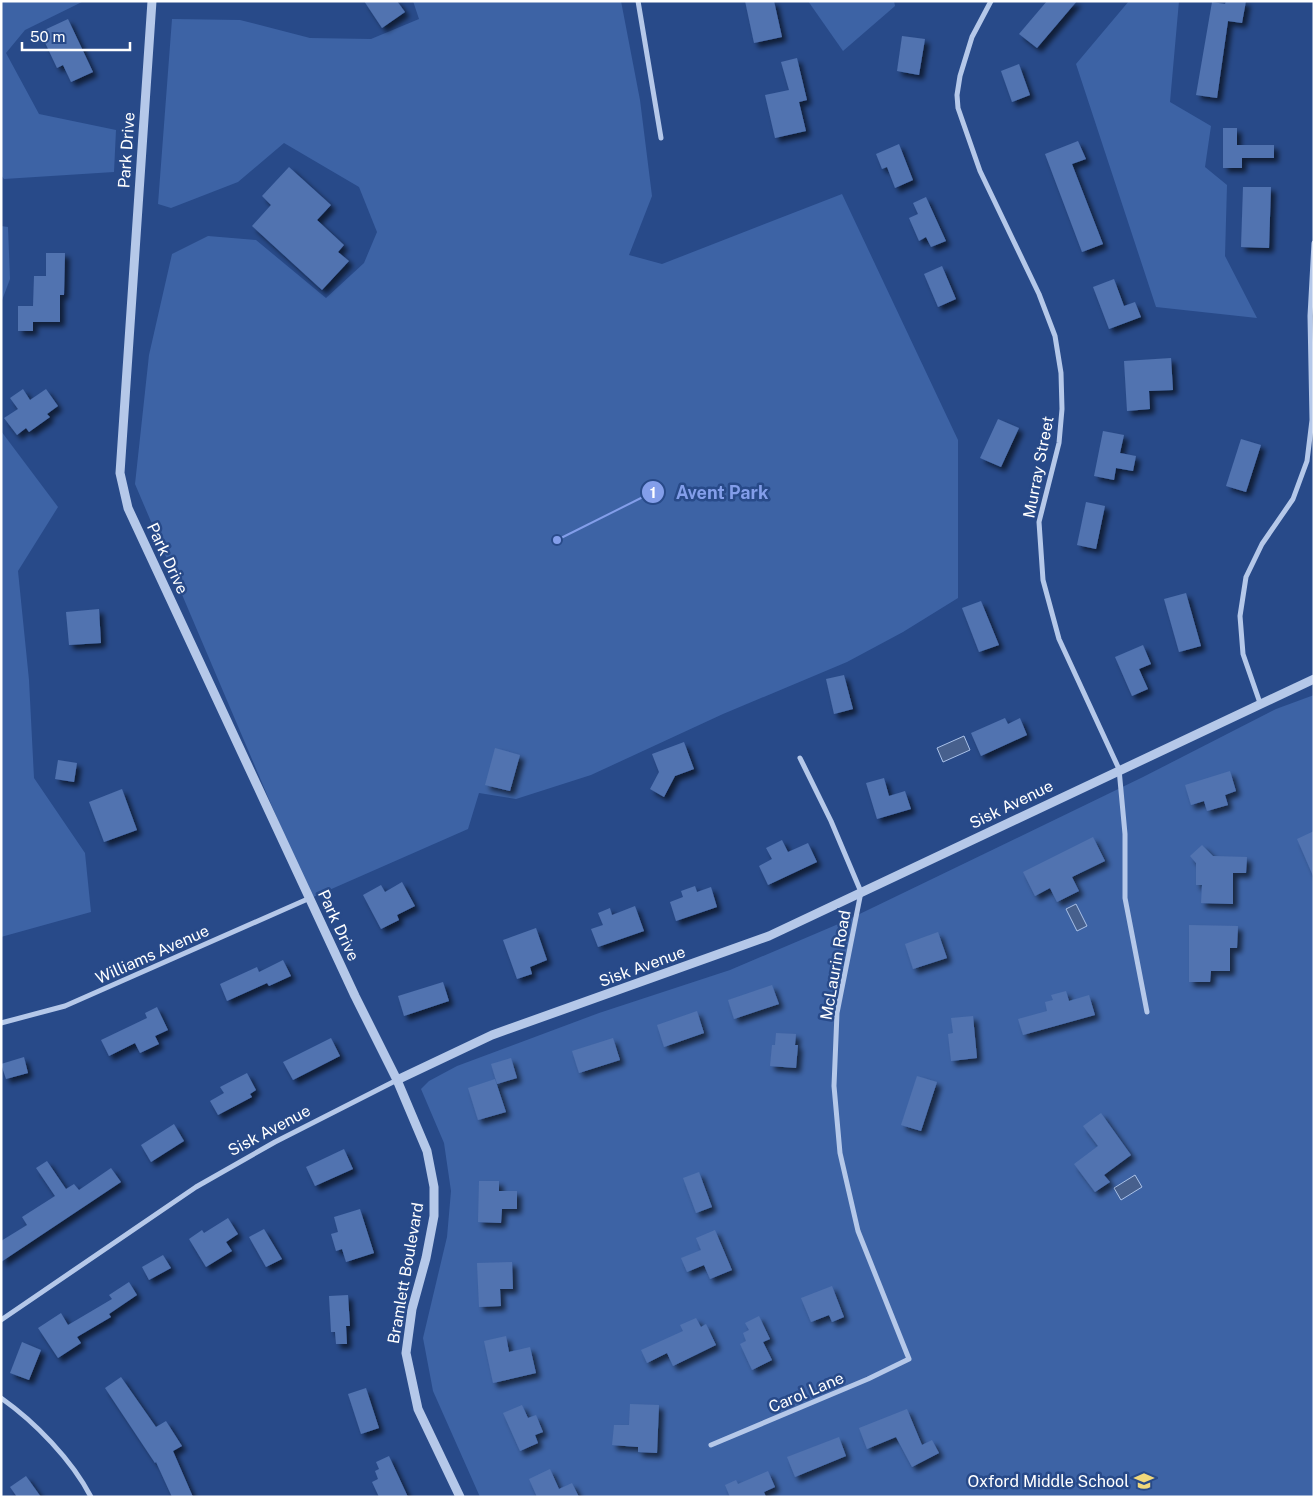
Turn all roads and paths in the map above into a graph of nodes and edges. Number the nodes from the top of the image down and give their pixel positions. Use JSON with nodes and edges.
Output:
{"nodes":[{"id":1,"x":152,"y":1,"type":"edge"},
{"id":2,"x":638,"y":1,"type":"edge"},
{"id":3,"x":991,"y":1,"type":"edge"},
{"id":4,"x":661,"y":138,"type":"dead end"},
{"id":5,"x":1314,"y":243,"type":"edge"},
{"id":6,"x":1314,"y":679,"type":"edge"},
{"id":7,"x":1260,"y":703,"type":"junction"},
{"id":8,"x":800,"y":758,"type":"dead end"},
{"id":9,"x":1119,"y":769,"type":"junction"},
{"id":10,"x":861,"y":892,"type":"junction"},
{"id":11,"x":311,"y":898,"type":"junction"},
{"id":12,"x":1147,"y":1012,"type":"dead end"},
{"id":13,"x":1,"y":1023,"type":"edge"},
{"id":14,"x":397,"y":1080,"type":"junction"},
{"id":15,"x":1,"y":1320,"type":"edge"},
{"id":16,"x":909,"y":1359,"type":"joint"},
{"id":17,"x":1,"y":1398,"type":"edge"},
{"id":18,"x":711,"y":1445,"type":"dead end"},
{"id":19,"x":91,"y":1497,"type":"edge"},
{"id":20,"x":460,"y":1497,"type":"edge"}],
"edges":[{"from":1,"to":11,"type":"street","name":"Park Drive"},
{"from":2,"to":4,"type":"street"},
{"from":3,"to":9,"type":"street","name":"Murray Street"},
{"from":5,"to":7,"type":"street"},
{"from":6,"to":7,"type":"street","name":"Sisk Avenue"},
{"from":7,"to":9,"type":"street","name":"Sisk Avenue"},
{"from":8,"to":10,"type":"street","name":"McLaurin Road"},
{"from":9,"to":10,"type":"street","name":"Sisk Avenue"},
{"from":9,"to":12,"type":"street","name":"Murray Street"},
{"from":10,"to":14,"type":"street","name":"Sisk Avenue"},
{"from":10,"to":16,"type":"street","name":"McLaurin Road"},
{"from":11,"to":13,"type":"street","name":"Williams Avenue"},
{"from":11,"to":14,"type":"street","name":"Park Drive"},
{"from":14,"to":15,"type":"street","name":"Sisk Avenue"},
{"from":14,"to":20,"type":"street","name":"Bramlett Boulevard"},
{"from":16,"to":18,"type":"street","name":"Carol Lane"},
{"from":17,"to":19,"type":"street"}]}
